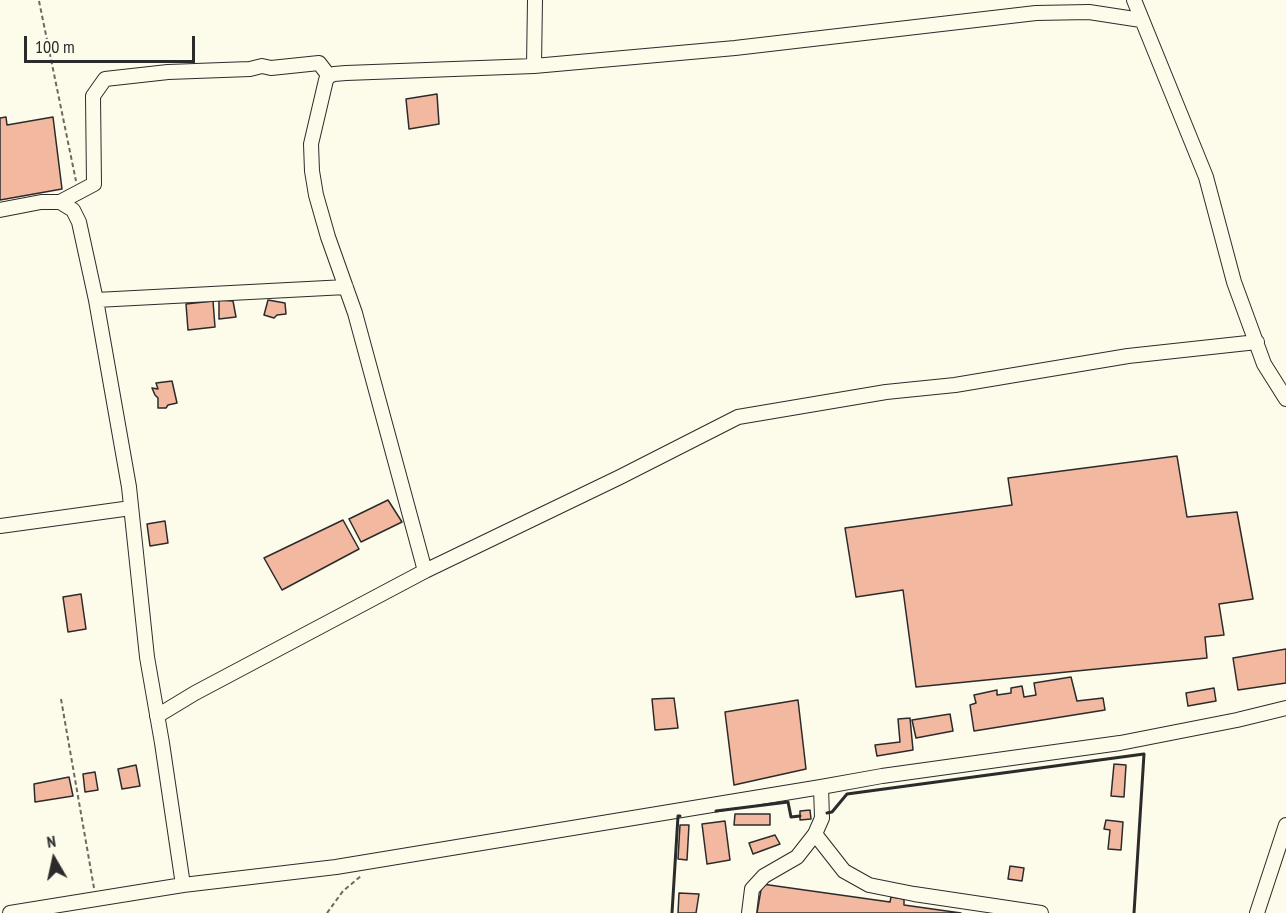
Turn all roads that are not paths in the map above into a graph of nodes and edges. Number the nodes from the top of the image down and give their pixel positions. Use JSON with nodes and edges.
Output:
{"nodes":[{"id":1,"x":535,"y":0,"type":"edge"},
{"id":2,"x":1134,"y":0,"type":"edge"},
{"id":3,"x":1141,"y":20,"type":"junction"},
{"id":4,"x":534,"y":66,"type":"junction"},
{"id":5,"x":329,"y":76,"type":"junction"},
{"id":6,"x":60,"y":202,"type":"junction"},
{"id":7,"x":0,"y":210,"type":"edge"},
{"id":8,"x":346,"y":287,"type":"junction"},
{"id":9,"x":96,"y":300,"type":"junction"},
{"id":10,"x":1257,"y":342,"type":"junction"},
{"id":11,"x":1286,"y":399,"type":"edge"},
{"id":12,"x":131,"y":508,"type":"junction"},
{"id":13,"x":0,"y":526,"type":"edge"},
{"id":14,"x":425,"y":571,"type":"junction"},
{"id":15,"x":1286,"y":708,"type":"edge"},
{"id":16,"x":158,"y":716,"type":"junction"},
{"id":17,"x":821,"y":787,"type":"junction"},
{"id":18,"x":1286,"y":825,"type":"edge"},
{"id":19,"x":815,"y":834,"type":"junction"},
{"id":20,"x":1281,"y":853,"type":"edge"},
{"id":21,"x":183,"y":885,"type":"junction"},
{"id":22,"x":10,"y":913,"type":"edge"},
{"id":23,"x":749,"y":913,"type":"edge"},
{"id":24,"x":1041,"y":913,"type":"edge"},
{"id":25,"x":1257,"y":913,"type":"edge"}],
"edges":[{"from":1,"to":4,"type":"street"},
{"from":2,"to":3,"type":"street"},
{"from":3,"to":4,"type":"street"},
{"from":3,"to":10,"type":"street"},
{"from":4,"to":5,"type":"street"},
{"from":5,"to":6,"type":"street"},
{"from":5,"to":8,"type":"street"},
{"from":6,"to":7,"type":"street"},
{"from":6,"to":9,"type":"street"},
{"from":8,"to":9,"type":"street"},
{"from":8,"to":14,"type":"street"},
{"from":9,"to":12,"type":"street"},
{"from":10,"to":11,"type":"street"},
{"from":10,"to":14,"type":"street"},
{"from":12,"to":13,"type":"street"},
{"from":12,"to":16,"type":"street"},
{"from":14,"to":16,"type":"street"},
{"from":15,"to":17,"type":"street"},
{"from":16,"to":21,"type":"street"},
{"from":17,"to":19,"type":"street"},
{"from":17,"to":21,"type":"street"},
{"from":18,"to":20,"type":"street"},
{"from":19,"to":23,"type":"street"},
{"from":19,"to":24,"type":"street"},
{"from":20,"to":25,"type":"street"},
{"from":21,"to":22,"type":"street"}]}
